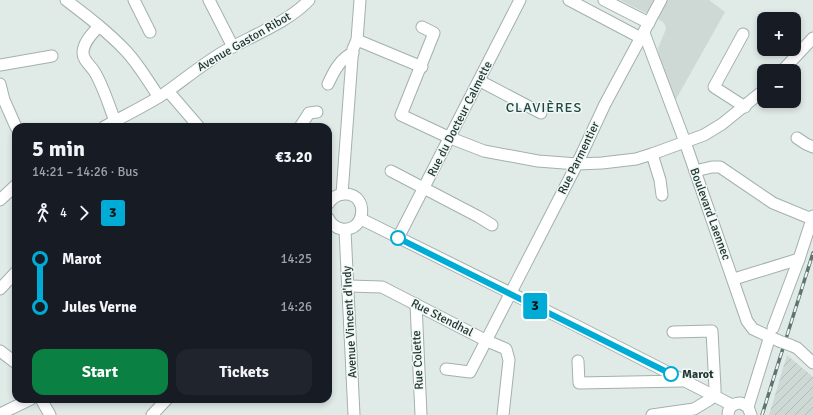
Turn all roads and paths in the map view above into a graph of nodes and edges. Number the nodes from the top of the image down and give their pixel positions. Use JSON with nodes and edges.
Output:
{"nodes":[{"id":1,"x":66,"y":0,"type":"edge"},
{"id":2,"x":134,"y":0,"type":"edge"},
{"id":3,"x":209,"y":0,"type":"edge"},
{"id":4,"x":309,"y":0,"type":"edge"},
{"id":5,"x":360,"y":0,"type":"edge"},
{"id":6,"x":569,"y":0,"type":"edge"},
{"id":7,"x":604,"y":0,"type":"edge"},
{"id":8,"x":661,"y":0,"type":"edge"},
{"id":9,"x":517,"y":1,"type":"edge"},
{"id":10,"x":99,"y":26,"type":"junction"},
{"id":11,"x":422,"y":27,"type":"dead end"},
{"id":12,"x":645,"y":31,"type":"junction"},
{"id":13,"x":150,"y":32,"type":"dead end"},
{"id":14,"x":743,"y":34,"type":"dead end"},
{"id":15,"x":813,"y":38,"type":"edge"},
{"id":16,"x":357,"y":40,"type":"junction"},
{"id":17,"x":232,"y":47,"type":"junction"},
{"id":18,"x":353,"y":54,"type":"junction"},
{"id":19,"x":52,"y":56,"type":"dead end"},
{"id":20,"x":789,"y":64,"type":"edge"},
{"id":21,"x":0,"y":65,"type":"edge"},
{"id":22,"x":422,"y":66,"type":"junction"},
{"id":23,"x":480,"y":80,"type":"junction"},
{"id":24,"x":0,"y":84,"type":"edge"},
{"id":25,"x":328,"y":84,"type":"dead end"},
{"id":26,"x":164,"y":94,"type":"junction"},
{"id":27,"x":757,"y":96,"type":"edge"},
{"id":28,"x":2,"y":101,"type":"edge"},
{"id":29,"x":745,"y":107,"type":"junction"},
{"id":30,"x":317,"y":112,"type":"dead end"},
{"id":31,"x":541,"y":113,"type":"dead end"},
{"id":32,"x":115,"y":121,"type":"junction"},
{"id":33,"x":14,"y":123,"type":"edge"},
{"id":34,"x":111,"y":123,"type":"edge"},
{"id":35,"x":195,"y":123,"type":"edge"},
{"id":36,"x":303,"y":123,"type":"edge"},
{"id":37,"x":450,"y":138,"type":"junction"},
{"id":38,"x":798,"y":138,"type":"dead end"},
{"id":39,"x":684,"y":142,"type":"junction"},
{"id":40,"x":813,"y":147,"type":"edge"},
{"id":41,"x":652,"y":154,"type":"junction"},
{"id":42,"x":577,"y":164,"type":"junction"},
{"id":43,"x":391,"y":171,"type":"dead end"},
{"id":44,"x":695,"y":172,"type":"junction"},
{"id":45,"x":12,"y":188,"type":"edge"},
{"id":46,"x":424,"y":188,"type":"junction"},
{"id":47,"x":345,"y":194,"type":"junction"},
{"id":48,"x":662,"y":195,"type":"dead end"},
{"id":49,"x":1,"y":196,"type":"edge"},
{"id":50,"x":332,"y":198,"type":"edge"},
{"id":51,"x":812,"y":217,"type":"edge"},
{"id":52,"x":361,"y":219,"type":"junction"},
{"id":53,"x":332,"y":225,"type":"edge"},
{"id":54,"x":492,"y":225,"type":"dead end"},
{"id":55,"x":345,"y":230,"type":"junction"},
{"id":56,"x":398,"y":238,"type":"junction"},
{"id":57,"x":799,"y":259,"type":"junction"},
{"id":58,"x":12,"y":276,"type":"edge"},
{"id":59,"x":734,"y":279,"type":"junction"},
{"id":60,"x":349,"y":286,"type":"junction"},
{"id":61,"x":0,"y":289,"type":"edge"},
{"id":62,"x":510,"y":293,"type":"junction"},
{"id":63,"x":416,"y":304,"type":"junction"},
{"id":64,"x":673,"y":332,"type":"dead end"},
{"id":65,"x":774,"y":335,"type":"junction"},
{"id":66,"x":485,"y":340,"type":"junction"},
{"id":67,"x":0,"y":351,"type":"edge"},
{"id":68,"x":12,"y":360,"type":"edge"},
{"id":69,"x":578,"y":361,"type":"dead end"},
{"id":70,"x":813,"y":363,"type":"edge"},
{"id":71,"x":446,"y":369,"type":"dead end"},
{"id":72,"x":685,"y":381,"type":"junction"},
{"id":73,"x":714,"y":395,"type":"junction"},
{"id":74,"x":22,"y":403,"type":"edge"},
{"id":75,"x":43,"y":403,"type":"edge"},
{"id":76,"x":164,"y":403,"type":"edge"},
{"id":77,"x":730,"y":410,"type":"edge"},
{"id":78,"x":750,"y":411,"type":"edge"},
{"id":79,"x":0,"y":414,"type":"edge"},
{"id":80,"x":50,"y":415,"type":"edge"},
{"id":81,"x":152,"y":415,"type":"edge"},
{"id":82,"x":354,"y":415,"type":"edge"},
{"id":83,"x":421,"y":415,"type":"edge"},
{"id":84,"x":503,"y":415,"type":"edge"},
{"id":85,"x":652,"y":415,"type":"edge"}],
"edges":[{"from":1,"to":10,"type":"street"},
{"from":2,"to":13,"type":"street"},
{"from":3,"to":17,"type":"street"},
{"from":4,"to":17,"type":"street","name":"Avenue Gaston Ribot"},
{"from":5,"to":16,"type":"street"},
{"from":6,"to":12,"type":"street"},
{"from":7,"to":12,"type":"street"},
{"from":8,"to":12,"type":"street","name":"Rue Parmentier"},
{"from":9,"to":23,"type":"street","name":"Rue du Docteur Calmette"},
{"from":10,"to":26,"type":"street"},
{"from":10,"to":32,"type":"street"},
{"from":11,"to":22,"type":"street"},
{"from":12,"to":39,"type":"street","name":"Boulevard Laennec"},
{"from":12,"to":42,"type":"street","name":"Rue Parmentier"},
{"from":14,"to":29,"type":"street"},
{"from":15,"to":20,"type":"street"},
{"from":16,"to":18,"type":"street"},
{"from":16,"to":22,"type":"street"},
{"from":16,"to":47,"type":"street"},
{"from":17,"to":26,"type":"street","name":"Avenue Gaston Ribot"},
{"from":18,"to":25,"type":"street"},
{"from":18,"to":47,"type":"street"},
{"from":19,"to":21,"type":"street"},
{"from":22,"to":37,"type":"street"},
{"from":23,"to":31,"type":"street"},
{"from":23,"to":37,"type":"street","name":"Rue du Docteur Calmette"},
{"from":24,"to":28,"type":"street"},
{"from":26,"to":32,"type":"street","name":"Avenue Gaston Ribot"},
{"from":26,"to":35,"type":"street"},
{"from":27,"to":29,"type":"street"},
{"from":28,"to":33,"type":"street"},
{"from":29,"to":39,"type":"street"},
{"from":30,"to":36,"type":"street"},
{"from":32,"to":34,"type":"street","name":"Avenue Gaston Ribot"},
{"from":37,"to":42,"type":"street"},
{"from":37,"to":46,"type":"street","name":"Rue du Docteur Calmette"},
{"from":38,"to":40,"type":"street"},
{"from":39,"to":41,"type":"street"},
{"from":39,"to":44,"type":"street","name":"Boulevard Laennec"},
{"from":41,"to":42,"type":"street"},
{"from":41,"to":48,"type":"street"},
{"from":42,"to":62,"type":"street","name":"Rue Parmentier"},
{"from":43,"to":46,"type":"street"},
{"from":44,"to":51,"type":"street"},
{"from":44,"to":59,"type":"street","name":"Boulevard Laennec"},
{"from":45,"to":49,"type":"street"},
{"from":46,"to":54,"type":"street"},
{"from":46,"to":56,"type":"street","name":"Rue du Docteur Calmette"},
{"from":47,"to":50,"type":"street"},
{"from":47,"to":52,"type":"street"},
{"from":51,"to":57,"type":"street"},
{"from":52,"to":55,"type":"street"},
{"from":52,"to":56,"type":"street"},
{"from":53,"to":55,"type":"street"},
{"from":55,"to":60,"type":"street","name":"Avenue Vincent d'Indy"},
{"from":56,"to":62,"type":"street"},
{"from":57,"to":59,"type":"street"},
{"from":57,"to":65,"type":"street"},
{"from":58,"to":61,"type":"street"},
{"from":59,"to":65,"type":"street","name":"Boulevard Laennec"},
{"from":60,"to":63,"type":"street","name":"Rue Stendhal"},
{"from":60,"to":82,"type":"street","name":"Avenue Vincent d'Indy"},
{"from":62,"to":66,"type":"street","name":"Rue Stendhal"},
{"from":62,"to":72,"type":"street"},
{"from":63,"to":66,"type":"street","name":"Rue Stendhal"},
{"from":63,"to":83,"type":"street","name":"Rue Colette"},
{"from":64,"to":73,"type":"street"},
{"from":65,"to":70,"type":"street","name":"Boulevard Laennec","bridge":true},
{"from":65,"to":78,"type":"street"},
{"from":66,"to":71,"type":"street"},
{"from":66,"to":84,"type":"street"},
{"from":67,"to":68,"type":"street"},
{"from":69,"to":72,"type":"street"},
{"from":72,"to":73,"type":"street"},
{"from":73,"to":77,"type":"street"},
{"from":73,"to":85,"type":"street"},
{"from":74,"to":79,"type":"street"},
{"from":75,"to":80,"type":"street"},
{"from":76,"to":81,"type":"street"},
{"from":77,"to":78,"type":"street"}]}
